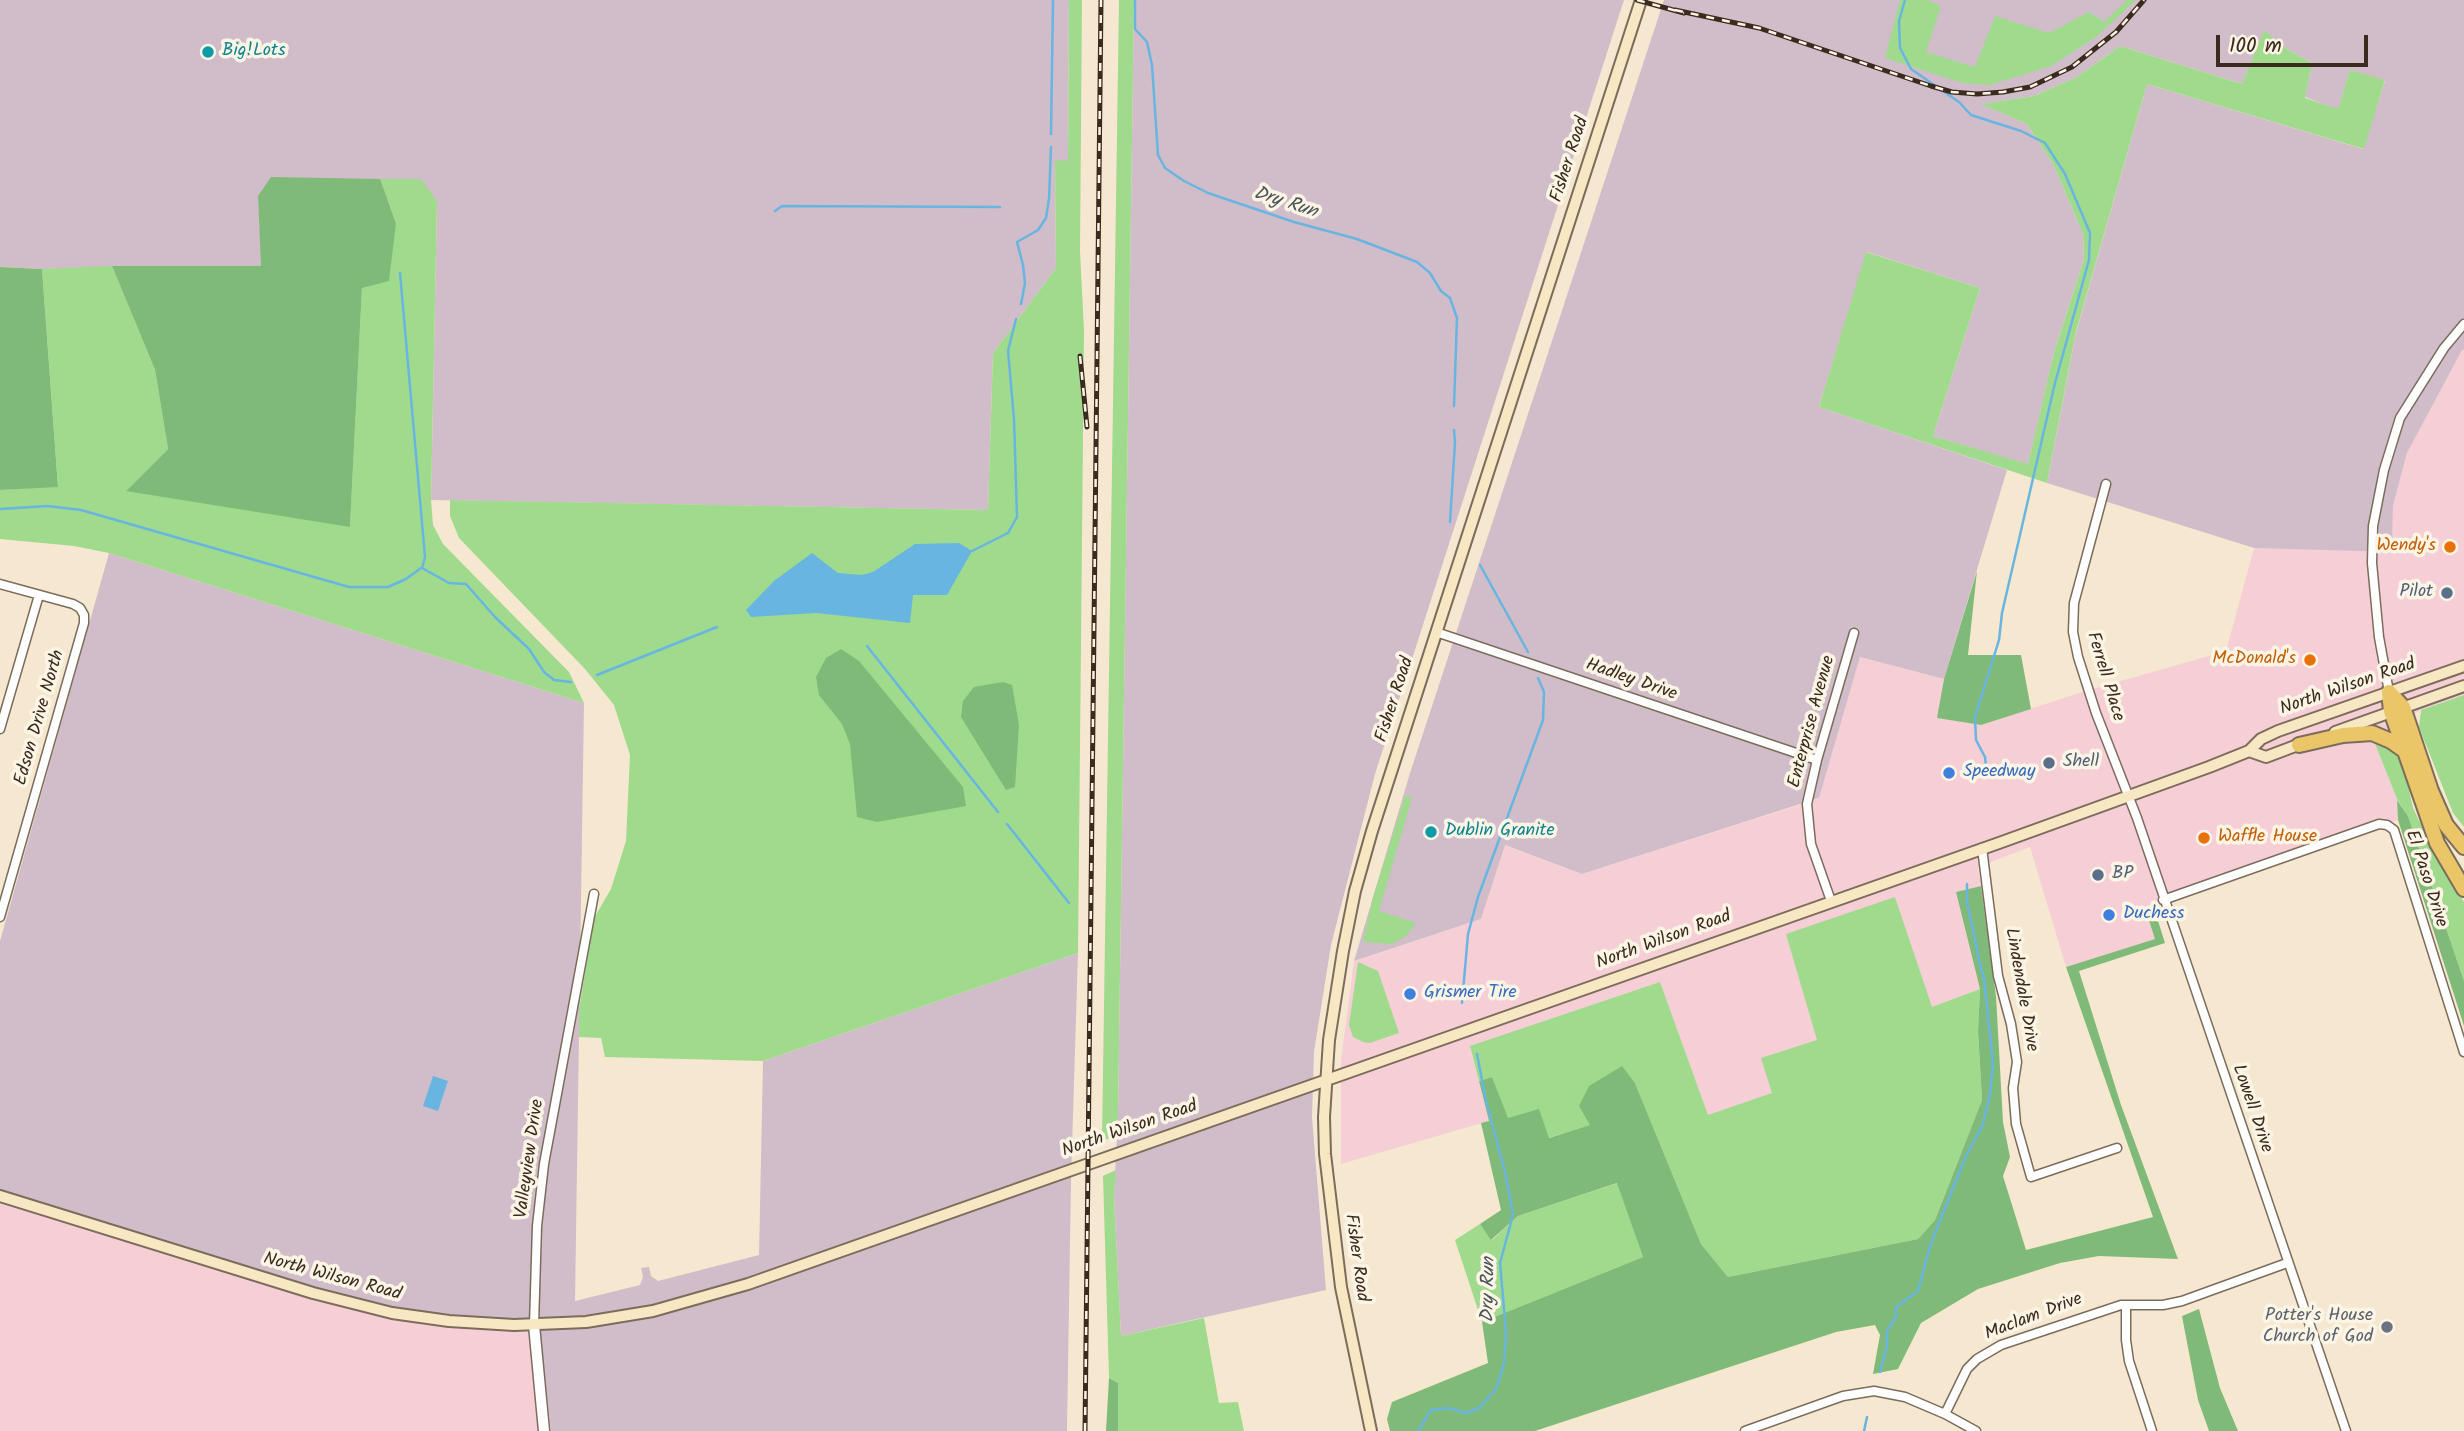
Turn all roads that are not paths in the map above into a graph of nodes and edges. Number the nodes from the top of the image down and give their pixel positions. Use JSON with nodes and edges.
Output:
{"nodes":[{"id":1,"x":1641,"y":0,"type":"edge"},
{"id":2,"x":2464,"y":324,"type":"edge"},
{"id":3,"x":2106,"y":484,"type":"dead end"},
{"id":4,"x":0,"y":584,"type":"edge"},
{"id":5,"x":39,"y":595,"type":"junction"},
{"id":6,"x":1436,"y":632,"type":"junction"},
{"id":7,"x":1854,"y":633,"type":"dead end"},
{"id":8,"x":2464,"y":666,"type":"edge"},
{"id":9,"x":2464,"y":685,"type":"edge"},
{"id":10,"x":2389,"y":692,"type":"junction"},
{"id":11,"x":2397,"y":709,"type":"junction"},
{"id":12,"x":0,"y":729,"type":"edge"},
{"id":13,"x":2299,"y":745,"type":"junction"},
{"id":14,"x":2249,"y":751,"type":"junction"},
{"id":15,"x":2405,"y":751,"type":"junction"},
{"id":16,"x":1817,"y":760,"type":"junction"},
{"id":17,"x":2129,"y":796,"type":"junction"},
{"id":18,"x":2464,"y":847,"type":"edge"},
{"id":19,"x":1982,"y":848,"type":"junction"},
{"id":20,"x":2464,"y":889,"type":"edge"},
{"id":21,"x":594,"y":894,"type":"dead end"},
{"id":22,"x":2163,"y":900,"type":"junction"},
{"id":23,"x":1831,"y":901,"type":"junction"},
{"id":24,"x":0,"y":917,"type":"edge"},
{"id":25,"x":2464,"y":1052,"type":"edge"},
{"id":26,"x":1327,"y":1081,"type":"junction"},
{"id":27,"x":2117,"y":1148,"type":"dead end"},
{"id":28,"x":0,"y":1196,"type":"edge"},
{"id":29,"x":2287,"y":1263,"type":"junction"},
{"id":30,"x":2126,"y":1305,"type":"junction"},
{"id":31,"x":534,"y":1325,"type":"junction"},
{"id":32,"x":1945,"y":1414,"type":"junction"},
{"id":33,"x":1773,"y":1421,"type":"junction"},
{"id":34,"x":544,"y":1431,"type":"edge"},
{"id":35,"x":1371,"y":1431,"type":"edge"},
{"id":36,"x":1745,"y":1431,"type":"edge"},
{"id":37,"x":1777,"y":1431,"type":"edge"},
{"id":38,"x":1976,"y":1431,"type":"edge"},
{"id":39,"x":2152,"y":1431,"type":"edge"},
{"id":40,"x":2346,"y":1431,"type":"edge"}],
"edges":[{"from":1,"to":6,"type":"main road","name":"Fisher Road"},
{"from":2,"to":10,"type":"street"},
{"from":3,"to":17,"type":"street","name":"Ferrell Place"},
{"from":4,"to":5,"type":"street","name":"Edson Drive North"},
{"from":5,"to":12,"type":"street"},
{"from":5,"to":24,"type":"street","name":"Edson Drive North"},
{"from":6,"to":16,"type":"street","name":"Hadley Drive"},
{"from":6,"to":26,"type":"main road","name":"Fisher Road"},
{"from":7,"to":16,"type":"street","name":"Enterprise Avenue"},
{"from":8,"to":10,"type":"main road","name":"North Wilson Road"},
{"from":9,"to":11,"type":"main road","name":"North Wilson Road"},
{"from":10,"to":11,"type":"highway"},
{"from":10,"to":14,"type":"main road","name":"North Wilson Road"},
{"from":11,"to":13,"type":"main road","name":"North Wilson Road"},
{"from":11,"to":15,"type":"highway"},
{"from":11,"to":18,"type":"highway"},
{"from":13,"to":14,"type":"main road","name":"North Wilson Road"},
{"from":13,"to":15,"type":"highway"},
{"from":14,"to":17,"type":"main road","name":"North Wilson Road"},
{"from":15,"to":20,"type":"highway"},
{"from":16,"to":23,"type":"street","name":"Enterprise Avenue"},
{"from":17,"to":19,"type":"main road","name":"North Wilson Road"},
{"from":17,"to":22,"type":"street","name":"Lowell Drive"},
{"from":19,"to":23,"type":"main road","name":"North Wilson Road"},
{"from":19,"to":27,"type":"street","name":"Lindendale Drive"},
{"from":21,"to":31,"type":"street","name":"Valleyview Drive"},
{"from":22,"to":25,"type":"street","name":"El Paso Drive"},
{"from":22,"to":29,"type":"street","name":"Lowell Drive"},
{"from":23,"to":26,"type":"main road","name":"North Wilson Road"},
{"from":26,"to":31,"type":"main road","name":"North Wilson Road"},
{"from":26,"to":35,"type":"main road","name":"Fisher Road"},
{"from":28,"to":31,"type":"main road","name":"North Wilson Road"},
{"from":29,"to":30,"type":"street","name":"Maclam Drive"},
{"from":29,"to":40,"type":"street","name":"Lowell Drive"},
{"from":30,"to":32,"type":"street","name":"Maclam Drive"},
{"from":30,"to":39,"type":"street"},
{"from":31,"to":34,"type":"street","name":"Valleyview Drive"},
{"from":32,"to":33,"type":"street"},
{"from":32,"to":38,"type":"street"},
{"from":33,"to":36,"type":"street"},
{"from":33,"to":37,"type":"street"}]}
